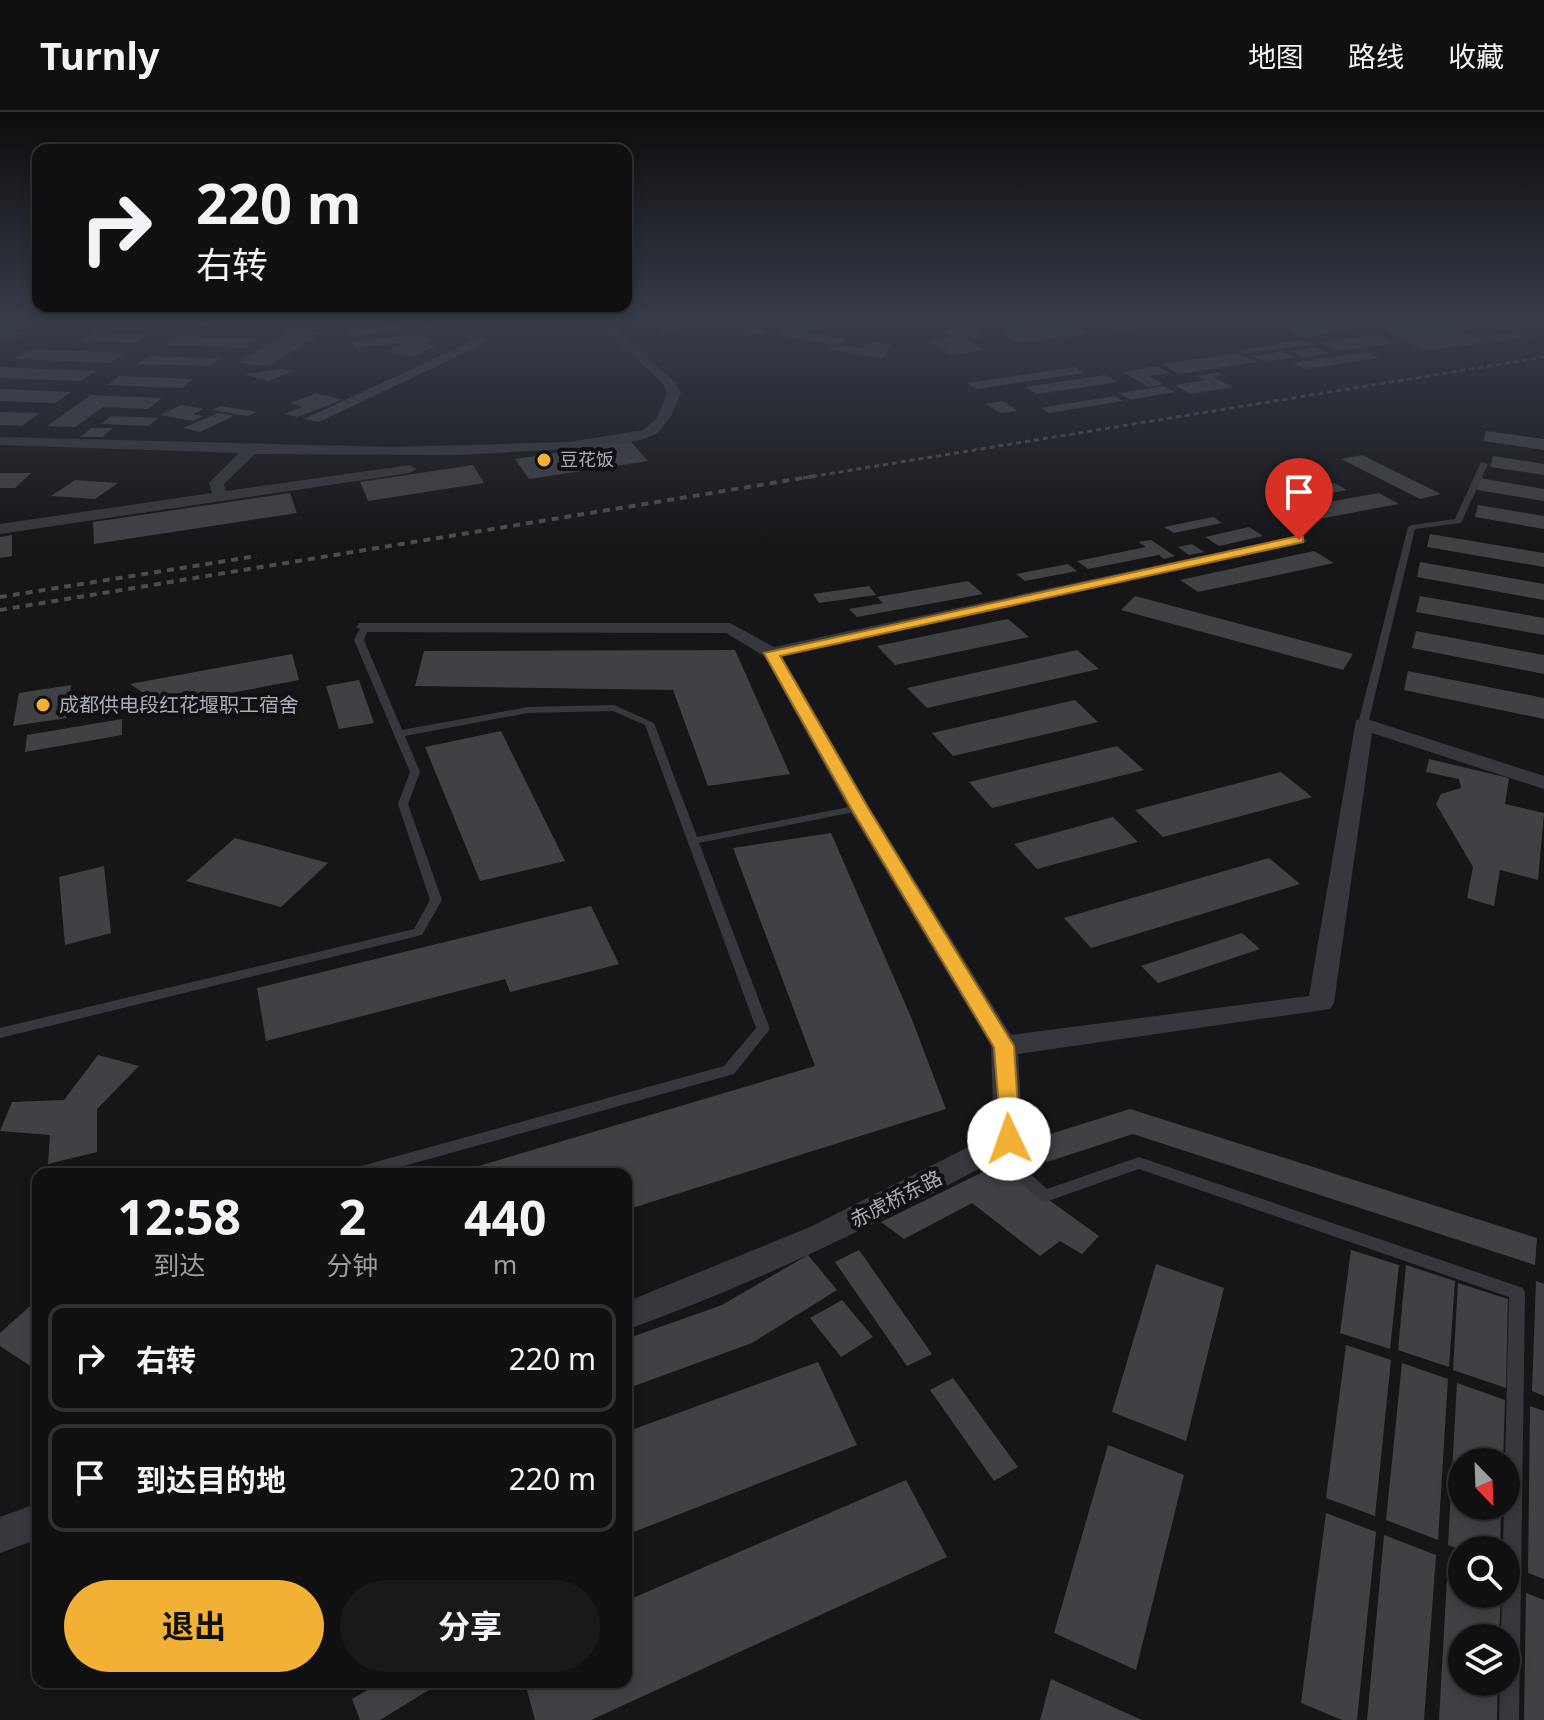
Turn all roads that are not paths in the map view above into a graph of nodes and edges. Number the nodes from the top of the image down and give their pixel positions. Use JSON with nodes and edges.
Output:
{"nodes":[{"id":1,"x":674,"y":394,"type":"edge"},
{"id":2,"x":0,"y":441,"type":"edge"},
{"id":3,"x":251,"y":450,"type":"junction"},
{"id":4,"x":1484,"y":464,"type":"dead end"},
{"id":5,"x":410,"y":469,"type":"dead end"},
{"id":6,"x":220,"y":496,"type":"junction"},
{"id":7,"x":0,"y":529,"type":"edge"},
{"id":8,"x":1299,"y":540,"type":"dead end"},
{"id":9,"x":365,"y":627,"type":"joint"},
{"id":10,"x":771,"y":653,"type":"junction"},
{"id":11,"x":1363,"y":724,"type":"junction"},
{"id":12,"x":399,"y":734,"type":"junction"},
{"id":13,"x":1544,"y":783,"type":"edge"},
{"id":14,"x":859,"y":808,"type":"junction"},
{"id":15,"x":693,"y":841,"type":"junction"},
{"id":16,"x":0,"y":1033,"type":"edge"},
{"id":17,"x":1004,"y":1046,"type":"junction"},
{"id":18,"x":993,"y":1148,"type":"junction"},
{"id":19,"x":376,"y":1168,"type":"edge"},
{"id":20,"x":632,"y":1314,"type":"edge"},
{"id":21,"x":32,"y":1523,"type":"edge"},
{"id":22,"x":0,"y":1535,"type":"edge"},
{"id":23,"x":1509,"y":1720,"type":"edge"}],
"edges":[{"from":1,"to":3,"type":"street"},
{"from":2,"to":3,"type":"street"},
{"from":3,"to":6,"type":"street"},
{"from":4,"to":11,"type":"lane"},
{"from":5,"to":6,"type":"street"},
{"from":6,"to":7,"type":"street"},
{"from":8,"to":10,"type":"street"},
{"from":9,"to":10,"type":"street"},
{"from":9,"to":12,"type":"lane"},
{"from":10,"to":14,"type":"street"},
{"from":11,"to":13,"type":"street"},
{"from":11,"to":17,"type":"street"},
{"from":12,"to":15,"type":"lane"},
{"from":12,"to":16,"type":"lane"},
{"from":14,"to":15,"type":"lane"},
{"from":14,"to":17,"type":"street"},
{"from":15,"to":19,"type":"lane"},
{"from":17,"to":18,"type":"street"},
{"from":18,"to":20,"type":"street","name":"赤虎桥东路"},
{"from":18,"to":23,"type":"lane"},
{"from":21,"to":22,"type":"street"}]}
